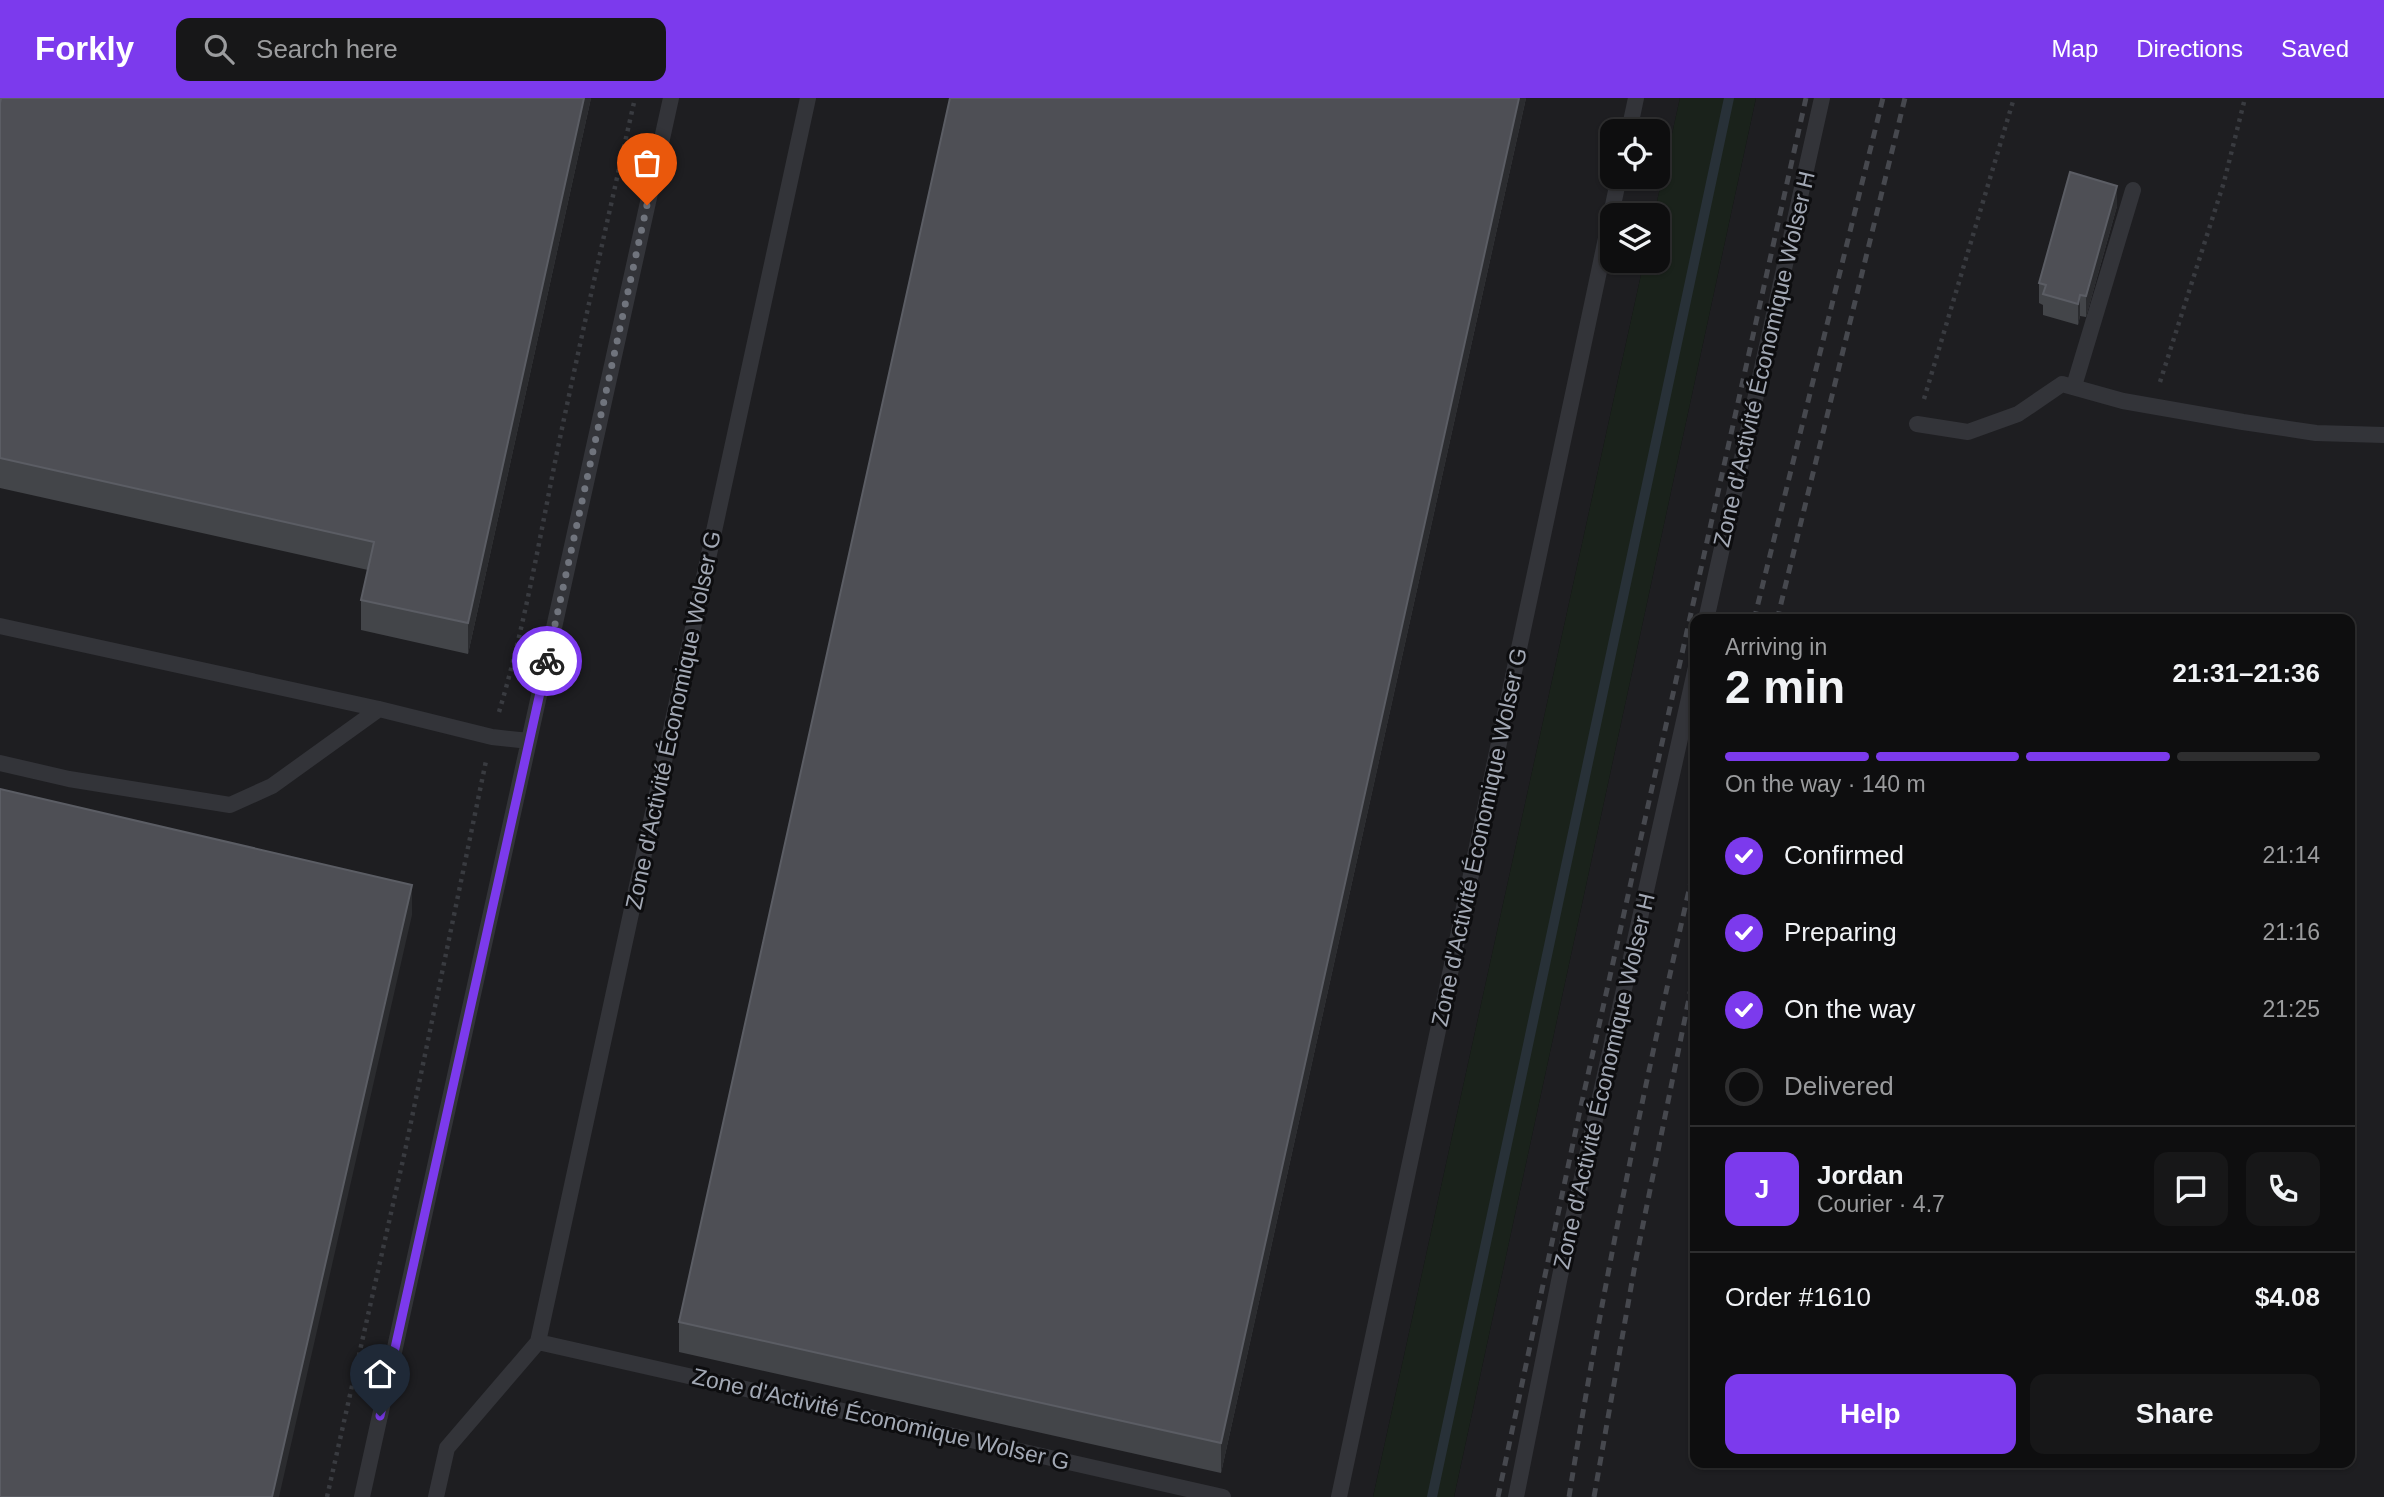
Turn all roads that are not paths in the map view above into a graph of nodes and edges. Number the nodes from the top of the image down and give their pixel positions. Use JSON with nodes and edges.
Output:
{"nodes":[{"id":1,"x":671,"y":98,"type":"edge"},
{"id":2,"x":808,"y":98,"type":"edge"},
{"id":3,"x":1636,"y":98,"type":"edge"},
{"id":4,"x":1822,"y":98,"type":"edge"},
{"id":5,"x":1632,"y":119,"type":"edge"},
{"id":6,"x":1616,"y":189,"type":"edge"},
{"id":7,"x":2133,"y":190,"type":"dead end"},
{"id":8,"x":2074,"y":386,"type":"junction"},
{"id":9,"x":1917,"y":424,"type":"road end"},
{"id":10,"x":2384,"y":435,"type":"edge"},
{"id":11,"x":1707,"y":614,"type":"edge"},
{"id":12,"x":0,"y":626,"type":"edge"},
{"id":13,"x":1690,"y":694,"type":"edge"},
{"id":14,"x":379,"y":709,"type":"junction"},
{"id":15,"x":529,"y":741,"type":"junction"},
{"id":16,"x":0,"y":763,"type":"edge"},
{"id":17,"x":538,"y":1342,"type":"junction"},
{"id":18,"x":362,"y":1497,"type":"edge"},
{"id":19,"x":436,"y":1497,"type":"edge"},
{"id":20,"x":1223,"y":1497,"type":"edge"},
{"id":21,"x":1339,"y":1497,"type":"edge"},
{"id":22,"x":1516,"y":1497,"type":"edge"}],
"edges":[{"from":1,"to":15,"type":"lane"},
{"from":2,"to":17,"type":"lane","name":"Zone d'Activité Économique Wolser G"},
{"from":3,"to":5,"type":"lane"},
{"from":4,"to":11,"type":"lane","name":"Zone d'Activité Économique Wolser H"},
{"from":6,"to":21,"type":"lane","name":"Zone d'Activité Économique Wolser G"},
{"from":7,"to":8,"type":"lane"},
{"from":8,"to":9,"type":"lane"},
{"from":8,"to":10,"type":"lane"},
{"from":12,"to":14,"type":"lane"},
{"from":13,"to":22,"type":"lane","name":"Zone d'Activité Économique Wolser H"},
{"from":14,"to":15,"type":"lane"},
{"from":14,"to":16,"type":"lane"},
{"from":15,"to":18,"type":"lane"},
{"from":17,"to":19,"type":"lane","name":"Zone d'Activité Économique Wolser G"},
{"from":17,"to":20,"type":"lane","name":"Zone d'Activité Économique Wolser G"}]}
